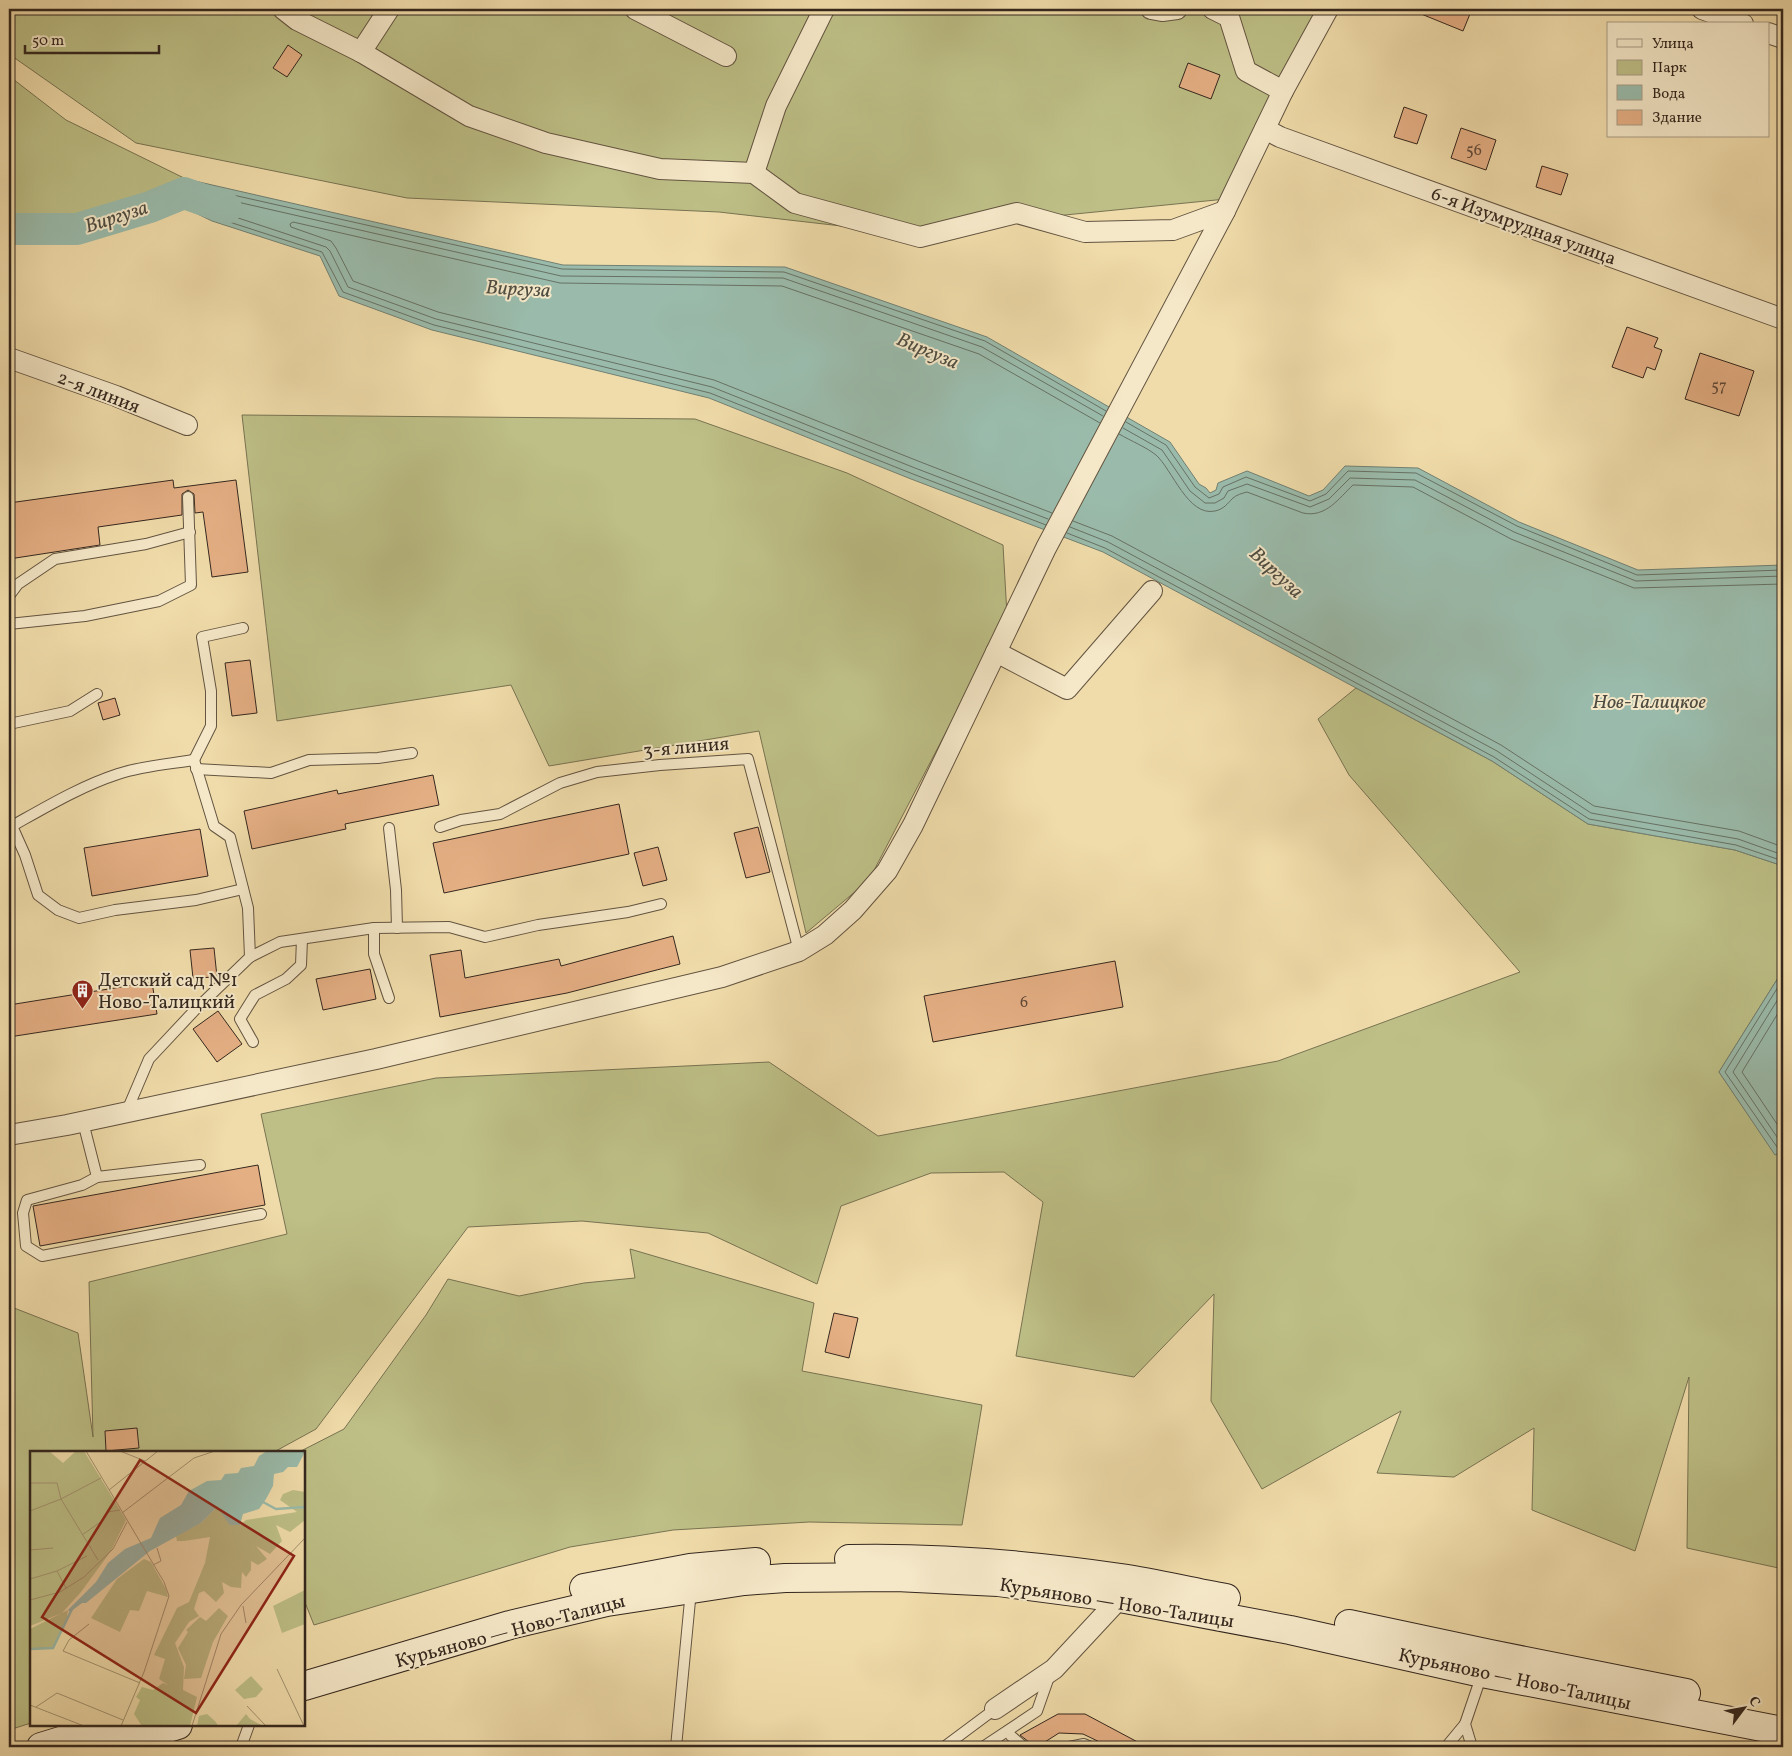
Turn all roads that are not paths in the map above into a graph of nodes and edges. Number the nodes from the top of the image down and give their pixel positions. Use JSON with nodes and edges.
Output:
{"nodes":[{"id":1,"x":283,"y":9,"type":"edge"},
{"id":2,"x":389,"y":9,"type":"edge"},
{"id":3,"x":635,"y":9,"type":"edge"},
{"id":4,"x":824,"y":9,"type":"edge"},
{"id":5,"x":1151,"y":9,"type":"edge"},
{"id":6,"x":1177,"y":9,"type":"edge"},
{"id":7,"x":1213,"y":9,"type":"edge"},
{"id":8,"x":1328,"y":9,"type":"edge"},
{"id":9,"x":1702,"y":9,"type":"edge"},
{"id":10,"x":1738,"y":22,"type":"edge"},
{"id":11,"x":1770,"y":34,"type":"edge"},
{"id":12,"x":1783,"y":38,"type":"edge"},
{"id":13,"x":362,"y":52,"type":"junction"},
{"id":14,"x":726,"y":56,"type":"dead end"},
{"id":15,"x":1284,"y":91,"type":"junction"},
{"id":16,"x":1265,"y":129,"type":"junction"},
{"id":17,"x":754,"y":173,"type":"junction"},
{"id":18,"x":1225,"y":211,"type":"junction"},
{"id":19,"x":1783,"y":319,"type":"edge"},
{"id":20,"x":9,"y":358,"type":"edge"},
{"id":21,"x":188,"y":425,"type":"dead end"},
{"id":22,"x":188,"y":498,"type":"dead end"},
{"id":23,"x":190,"y":532,"type":"junction"},
{"id":24,"x":1152,"y":591,"type":"dead end"},
{"id":25,"x":9,"y":596,"type":"edge"},
{"id":26,"x":9,"y":624,"type":"edge"},
{"id":27,"x":243,"y":628,"type":"dead end"},
{"id":28,"x":996,"y":652,"type":"junction"},
{"id":29,"x":97,"y":694,"type":"dead end"},
{"id":30,"x":9,"y":724,"type":"edge"},
{"id":31,"x":412,"y":753,"type":"dead end"},
{"id":32,"x":195,"y":765,"type":"junction"},
{"id":33,"x":10,"y":825,"type":"edge"},
{"id":34,"x":440,"y":827,"type":"dead end"},
{"id":35,"x":389,"y":828,"type":"dead end"},
{"id":36,"x":243,"y":889,"type":"junction"},
{"id":37,"x":661,"y":904,"type":"dead end"},
{"id":38,"x":374,"y":928,"type":"junction"},
{"id":39,"x":397,"y":928,"type":"junction"},
{"id":40,"x":302,"y":939,"type":"junction"},
{"id":41,"x":799,"y":951,"type":"junction"},
{"id":42,"x":250,"y":957,"type":"junction"},
{"id":43,"x":389,"y":998,"type":"dead end"},
{"id":44,"x":253,"y":1042,"type":"dead end"},
{"id":45,"x":126,"y":1112,"type":"junction"},
{"id":46,"x":83,"y":1122,"type":"junction"},
{"id":47,"x":9,"y":1135,"type":"edge"},
{"id":48,"x":200,"y":1165,"type":"dead end"},
{"id":49,"x":97,"y":1177,"type":"junction"},
{"id":50,"x":261,"y":1214,"type":"dead end"},
{"id":51,"x":692,"y":1588,"type":"junction"},
{"id":52,"x":1120,"y":1598,"type":"junction"},
{"id":53,"x":305,"y":1666,"type":"edge"},
{"id":54,"x":1052,"y":1671,"type":"junction"},
{"id":55,"x":1482,"y":1673,"type":"junction"},
{"id":56,"x":305,"y":1686,"type":"edge"},
{"id":57,"x":995,"y":1709,"type":"joint"},
{"id":58,"x":1783,"y":1712,"type":"edge"},
{"id":59,"x":1464,"y":1724,"type":"junction"},
{"id":60,"x":110,"y":1726,"type":"edge"},
{"id":61,"x":175,"y":1726,"type":"edge"},
{"id":62,"x":249,"y":1726,"type":"edge"},
{"id":63,"x":1008,"y":1731,"type":"junction"},
{"id":64,"x":1783,"y":1731,"type":"edge"},
{"id":65,"x":41,"y":1747,"type":"edge"},
{"id":66,"x":107,"y":1747,"type":"edge"},
{"id":67,"x":241,"y":1747,"type":"edge"},
{"id":68,"x":676,"y":1747,"type":"edge"},
{"id":69,"x":944,"y":1747,"type":"edge"},
{"id":70,"x":983,"y":1747,"type":"edge"},
{"id":71,"x":1024,"y":1747,"type":"edge"},
{"id":72,"x":1070,"y":1747,"type":"edge"},
{"id":73,"x":1091,"y":1747,"type":"edge"},
{"id":74,"x":1446,"y":1747,"type":"edge"},
{"id":75,"x":1472,"y":1747,"type":"edge"}],
"edges":[{"from":1,"to":13,"type":"street"},
{"from":2,"to":13,"type":"street"},
{"from":3,"to":14,"type":"street"},
{"from":4,"to":17,"type":"street"},
{"from":5,"to":6,"type":"street"},
{"from":7,"to":15,"type":"street"},
{"from":8,"to":15,"type":"street"},
{"from":9,"to":10,"type":"street"},
{"from":11,"to":12,"type":"street"},
{"from":13,"to":17,"type":"street"},
{"from":15,"to":16,"type":"street"},
{"from":16,"to":18,"type":"street"},
{"from":16,"to":19,"type":"street","name":"6-я Изумрудная улица"},
{"from":17,"to":18,"type":"street"},
{"from":18,"to":28,"type":"street"},
{"from":20,"to":21,"type":"street","name":"2-я линия"},
{"from":22,"to":23,"type":"lane"},
{"from":23,"to":25,"type":"lane"},
{"from":23,"to":26,"type":"lane"},
{"from":24,"to":28,"type":"street"},
{"from":27,"to":32,"type":"lane"},
{"from":28,"to":41,"type":"street"},
{"from":29,"to":30,"type":"lane"},
{"from":31,"to":32,"type":"lane"},
{"from":32,"to":33,"type":"lane"},
{"from":32,"to":36,"type":"lane"},
{"from":33,"to":36,"type":"lane"},
{"from":34,"to":41,"type":"lane","name":"3-я линия"},
{"from":35,"to":39,"type":"lane"},
{"from":36,"to":42,"type":"lane"},
{"from":37,"to":39,"type":"lane"},
{"from":38,"to":39,"type":"lane"},
{"from":38,"to":40,"type":"lane"},
{"from":38,"to":43,"type":"lane"},
{"from":40,"to":42,"type":"lane"},
{"from":40,"to":44,"type":"lane"},
{"from":41,"to":45,"type":"street"},
{"from":42,"to":45,"type":"lane"},
{"from":45,"to":46,"type":"street"},
{"from":46,"to":47,"type":"street"},
{"from":46,"to":49,"type":"lane"},
{"from":48,"to":49,"type":"lane"},
{"from":49,"to":50,"type":"lane"},
{"from":51,"to":52,"type":"main road","name":"Курьяново — Ново-Талицы"},
{"from":51,"to":56,"type":"main road","name":"Курьяново — Ново-Талицы"},
{"from":51,"to":68,"type":"lane"},
{"from":52,"to":54,"type":"street"},
{"from":52,"to":55,"type":"main road","name":"Курьяново — Ново-Талицы"},
{"from":53,"to":58,"type":"main road","name":"Курьяново — Ново-Талицы"},
{"from":54,"to":57,"type":"street"},
{"from":54,"to":63,"type":"lane"},
{"from":55,"to":59,"type":"lane"},
{"from":55,"to":64,"type":"main road","name":"Курьяново — Ново-Талицы"},
{"from":57,"to":69,"type":"lane"},
{"from":59,"to":74,"type":"lane"},
{"from":59,"to":75,"type":"lane"},
{"from":60,"to":65,"type":"main road"},
{"from":61,"to":66,"type":"main road"},
{"from":62,"to":67,"type":"lane"},
{"from":63,"to":70,"type":"lane"},
{"from":63,"to":71,"type":"lane"},
{"from":72,"to":73,"type":"lane"}]}
